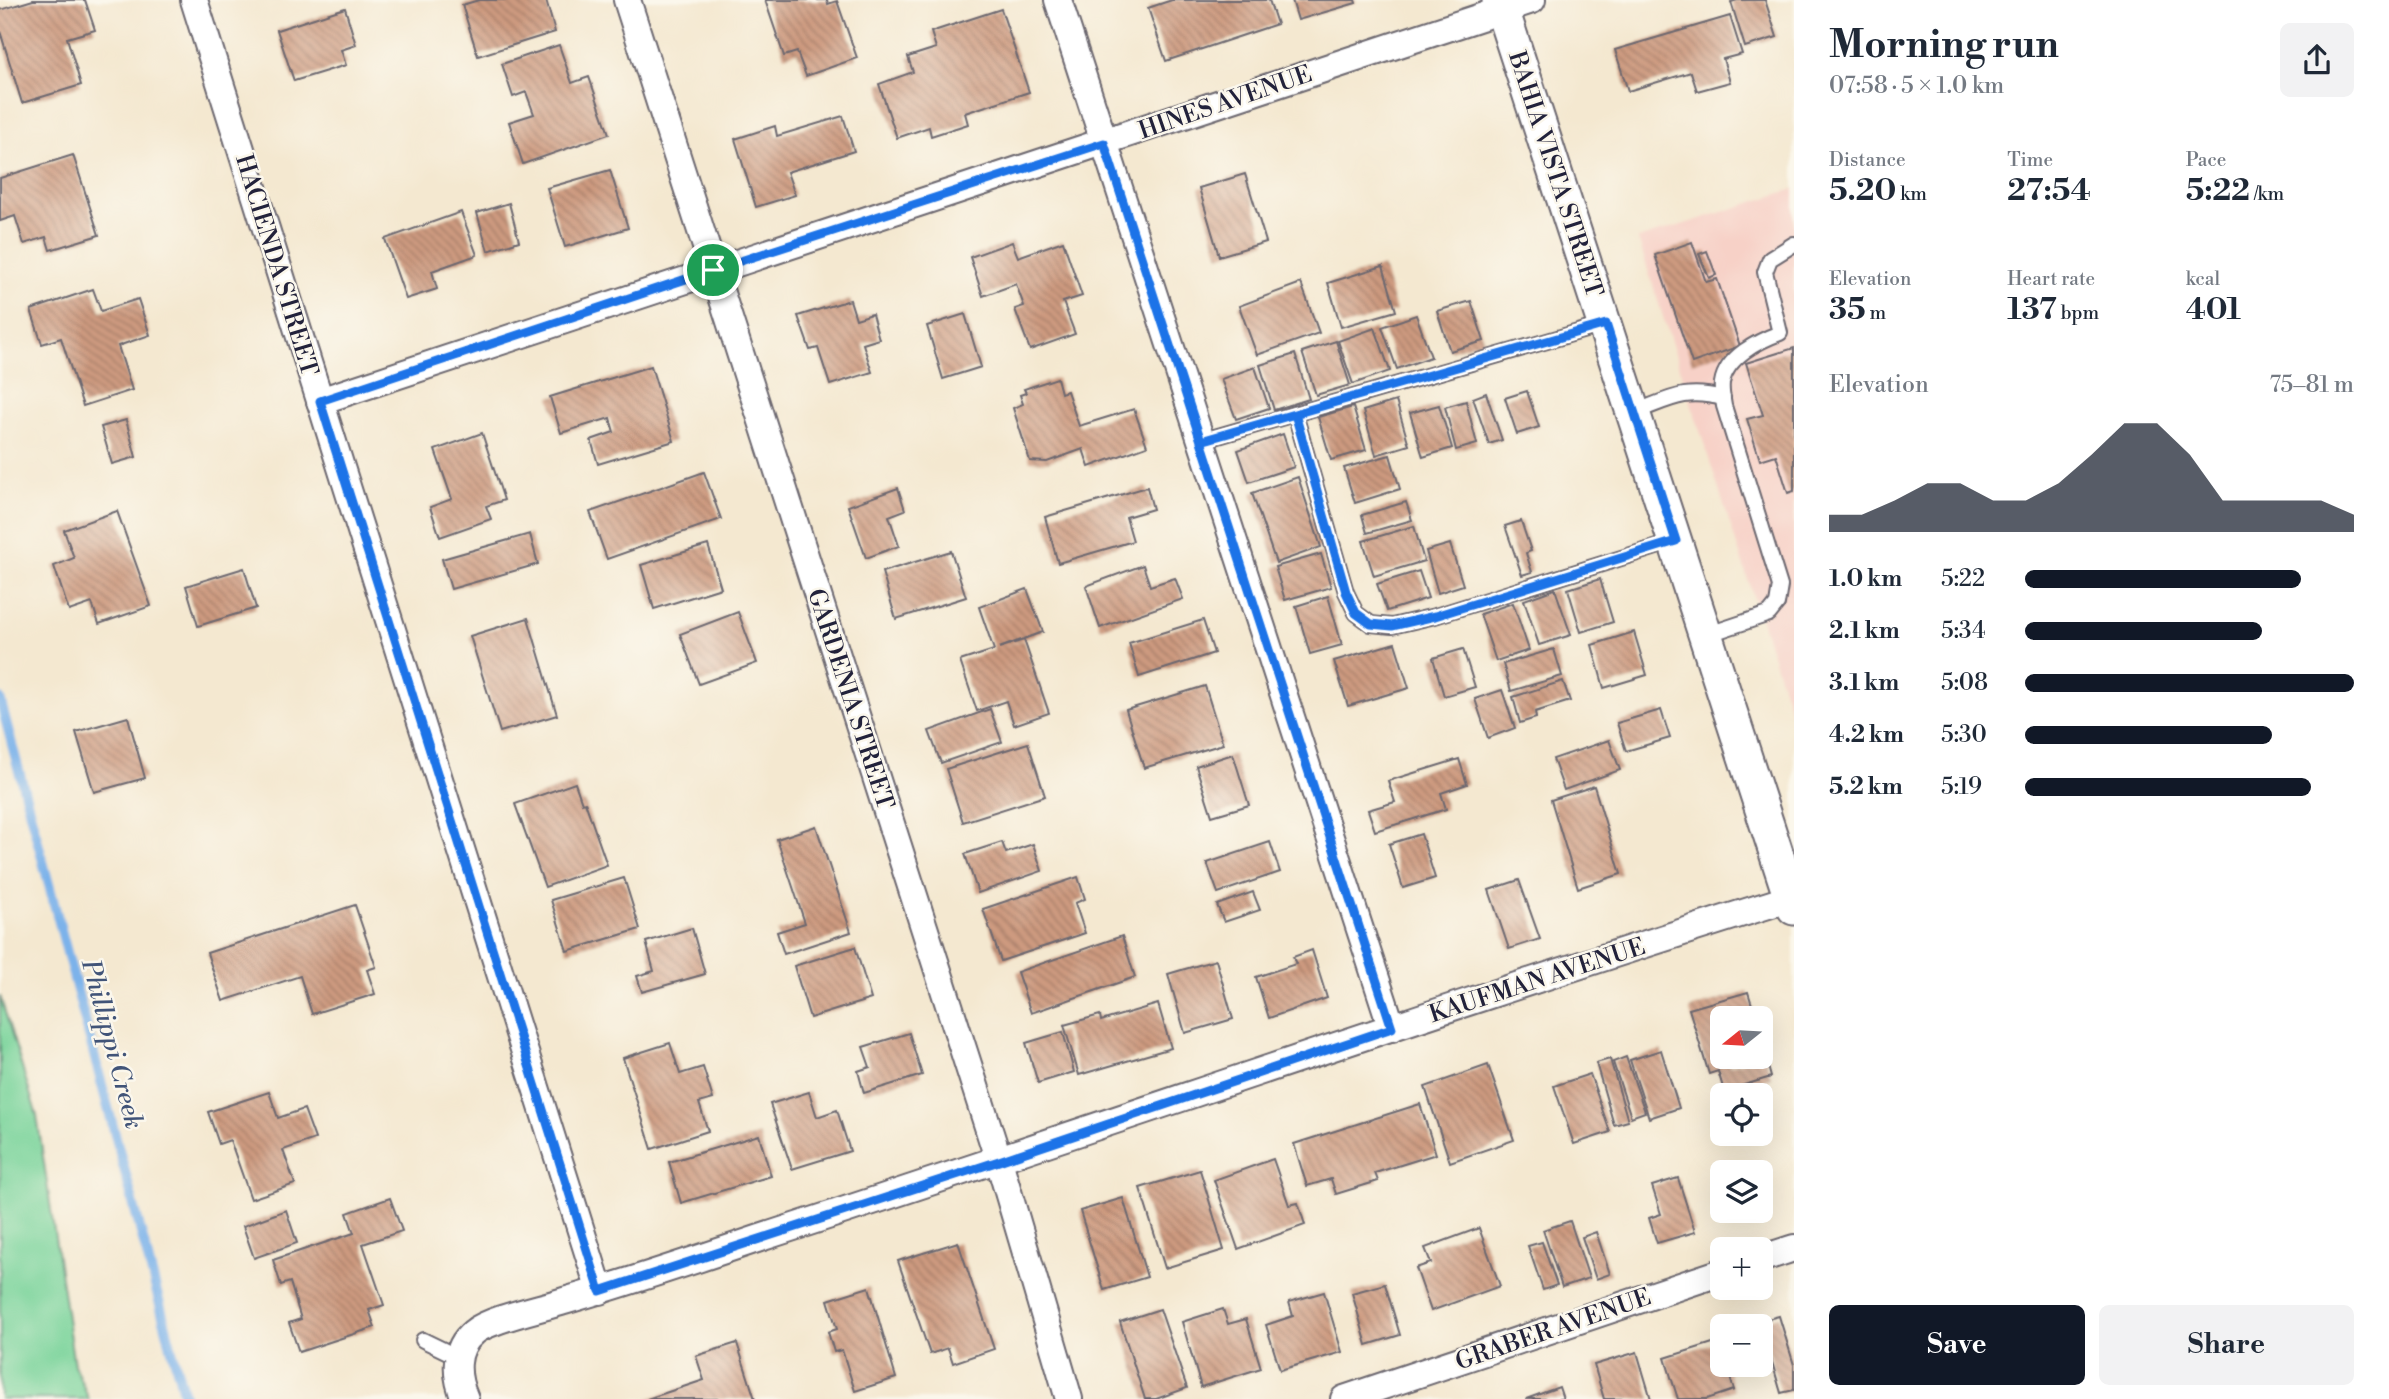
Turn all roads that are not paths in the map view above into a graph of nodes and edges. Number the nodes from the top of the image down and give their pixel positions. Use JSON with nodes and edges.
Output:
{"nodes":[{"id":1,"x":194,"y":0,"type":"edge"},
{"id":2,"x":627,"y":0,"type":"edge"},
{"id":3,"x":1058,"y":0,"type":"edge"},
{"id":4,"x":1511,"y":3,"type":"edge"},
{"id":5,"x":1104,"y":143,"type":"junction"},
{"id":6,"x":1794,"y":244,"type":"edge"},
{"id":7,"x":713,"y":270,"type":"junction"},
{"id":8,"x":1606,"y":324,"type":"junction"},
{"id":9,"x":1787,"y":331,"type":"edge"},
{"id":10,"x":1723,"y":398,"type":"junction"},
{"id":11,"x":320,"y":401,"type":"junction"},
{"id":12,"x":1634,"y":412,"type":"junction"},
{"id":13,"x":1295,"y":414,"type":"junction"},
{"id":14,"x":1201,"y":441,"type":"junction"},
{"id":15,"x":1676,"y":541,"type":"junction"},
{"id":16,"x":1706,"y":635,"type":"junction"},
{"id":17,"x":1793,"y":901,"type":"edge"},
{"id":18,"x":1392,"y":1028,"type":"junction"},
{"id":19,"x":999,"y":1161,"type":"junction"},
{"id":20,"x":1794,"y":1248,"type":"edge"},
{"id":21,"x":1773,"y":1255,"type":"edge"},
{"id":22,"x":1710,"y":1276,"type":"edge"},
{"id":23,"x":600,"y":1291,"type":"junction"},
{"id":24,"x":423,"y":1340,"type":"dead end"},
{"id":25,"x":458,"y":1357,"type":"junction"},
{"id":26,"x":464,"y":1399,"type":"edge"},
{"id":27,"x":1069,"y":1399,"type":"edge"},
{"id":28,"x":1344,"y":1399,"type":"edge"}],
"edges":[{"from":1,"to":11,"type":"street","name":"HACIENDA STREET"},
{"from":2,"to":7,"type":"street","name":"GARDENIA STREET"},
{"from":3,"to":5,"type":"street"},
{"from":4,"to":5,"type":"street","name":"HINES AVENUE"},
{"from":4,"to":8,"type":"street","name":"BAHIA VISTA STREET"},
{"from":5,"to":7,"type":"street","name":"HINES AVENUE"},
{"from":5,"to":14,"type":"street"},
{"from":6,"to":9,"type":"lane"},
{"from":7,"to":11,"type":"street","name":"HINES AVENUE"},
{"from":7,"to":19,"type":"street","name":"GARDENIA STREET"},
{"from":8,"to":12,"type":"street","name":"BAHIA VISTA STREET"},
{"from":8,"to":13,"type":"lane"},
{"from":9,"to":10,"type":"lane"},
{"from":10,"to":12,"type":"lane"},
{"from":10,"to":16,"type":"lane"},
{"from":11,"to":23,"type":"street","name":"HACIENDA STREET"},
{"from":12,"to":15,"type":"street","name":"BAHIA VISTA STREET"},
{"from":13,"to":14,"type":"lane"},
{"from":13,"to":15,"type":"lane"},
{"from":14,"to":18,"type":"street"},
{"from":15,"to":16,"type":"street","name":"BAHIA VISTA STREET"},
{"from":16,"to":17,"type":"street","name":"BAHIA VISTA STREET"},
{"from":17,"to":18,"type":"street","name":"KAUFMAN AVENUE"},
{"from":18,"to":19,"type":"street","name":"KAUFMAN AVENUE"},
{"from":19,"to":23,"type":"street","name":"KAUFMAN AVENUE"},
{"from":19,"to":27,"type":"street","name":"GARDENIA STREET"},
{"from":20,"to":21,"type":"street"},
{"from":22,"to":28,"type":"street","name":"GRABER AVENUE"},
{"from":23,"to":25,"type":"street","name":"KAUFMAN AVENUE"},
{"from":24,"to":25,"type":"lane"},
{"from":25,"to":26,"type":"street"}]}
